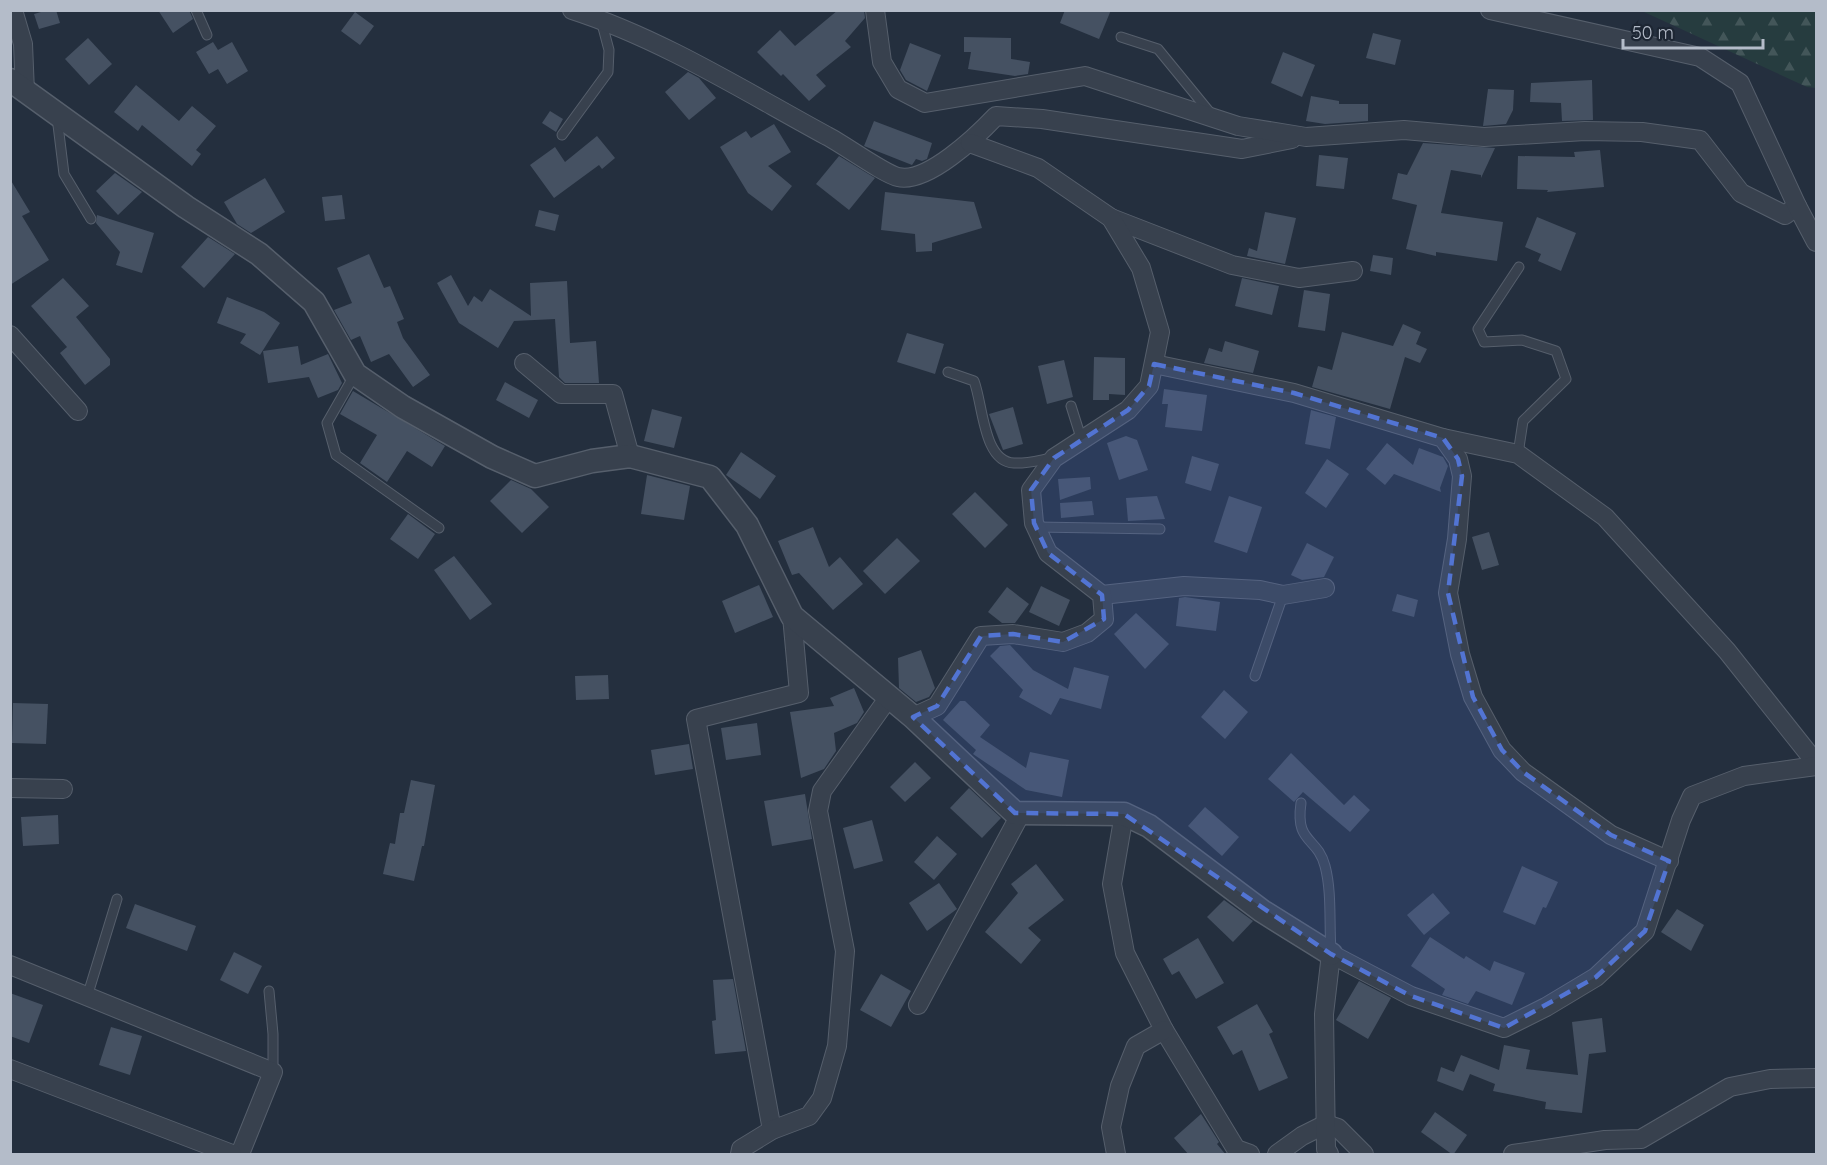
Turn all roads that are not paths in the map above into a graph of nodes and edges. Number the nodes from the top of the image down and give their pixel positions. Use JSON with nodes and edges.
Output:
{"nodes":[{"id":1,"x":13,"y":10,"type":"edge"},
{"id":2,"x":196,"y":10,"type":"edge"},
{"id":3,"x":573,"y":10,"type":"edge"},
{"id":4,"x":875,"y":10,"type":"edge"},
{"id":5,"x":1490,"y":10,"type":"edge"},
{"id":6,"x":601,"y":20,"type":"junction"},
{"id":7,"x":207,"y":35,"type":"dead end"},
{"id":8,"x":1121,"y":37,"type":"dead end"},
{"id":9,"x":18,"y":86,"type":"edge"},
{"id":10,"x":57,"y":115,"type":"junction"},
{"id":11,"x":1215,"y":119,"type":"junction"},
{"id":12,"x":562,"y":135,"type":"dead end"},
{"id":13,"x":1306,"y":137,"type":"junction"},
{"id":14,"x":970,"y":143,"type":"junction"},
{"id":15,"x":1797,"y":206,"type":"junction"},
{"id":16,"x":1111,"y":218,"type":"junction"},
{"id":17,"x":91,"y":219,"type":"dead end"},
{"id":18,"x":1816,"y":242,"type":"edge"},
{"id":19,"x":1519,"y":267,"type":"dead end"},
{"id":20,"x":1353,"y":271,"type":"dead end"},
{"id":21,"x":10,"y":335,"type":"edge"},
{"id":22,"x":524,"y":363,"type":"dead end"},
{"id":23,"x":1154,"y":364,"type":"junction"},
{"id":24,"x":948,"y":372,"type":"dead end"},
{"id":25,"x":355,"y":374,"type":"junction"},
{"id":26,"x":1071,"y":406,"type":"dead end"},
{"id":27,"x":78,"y":411,"type":"dead end"},
{"id":28,"x":1443,"y":438,"type":"junction"},
{"id":29,"x":1082,"y":441,"type":"junction"},
{"id":30,"x":1518,"y":454,"type":"junction"},
{"id":31,"x":630,"y":456,"type":"junction"},
{"id":32,"x":1054,"y":458,"type":"junction"},
{"id":33,"x":1036,"y":527,"type":"junction"},
{"id":34,"x":439,"y":528,"type":"dead end"},
{"id":35,"x":1160,"y":529,"type":"dead end"},
{"id":36,"x":1324,"y":588,"type":"dead end"},
{"id":37,"x":1102,"y":595,"type":"junction"},
{"id":38,"x":1283,"y":595,"type":"junction"},
{"id":39,"x":792,"y":616,"type":"junction"},
{"id":40,"x":1255,"y":676,"type":"dead end"},
{"id":41,"x":889,"y":697,"type":"junction"},
{"id":42,"x":913,"y":717,"type":"junction"},
{"id":43,"x":1816,"y":765,"type":"edge"},
{"id":44,"x":10,"y":788,"type":"edge"},
{"id":45,"x":63,"y":789,"type":"dead end"},
{"id":46,"x":1301,"y":803,"type":"dead end"},
{"id":47,"x":1021,"y":813,"type":"junction"},
{"id":48,"x":1124,"y":814,"type":"junction"},
{"id":49,"x":1669,"y":861,"type":"junction"},
{"id":50,"x":117,"y":899,"type":"dead end"},
{"id":51,"x":1331,"y":954,"type":"junction"},
{"id":52,"x":10,"y":965,"type":"edge"},
{"id":53,"x":269,"y":991,"type":"dead end"},
{"id":54,"x":87,"y":997,"type":"junction"},
{"id":55,"x":918,"y":1005,"type":"dead end"},
{"id":56,"x":1164,"y":1030,"type":"junction"},
{"id":57,"x":10,"y":1070,"type":"edge"},
{"id":58,"x":273,"y":1072,"type":"junction"},
{"id":59,"x":1816,"y":1078,"type":"edge"},
{"id":60,"x":1326,"y":1124,"type":"junction"},
{"id":61,"x":772,"y":1130,"type":"junction"},
{"id":62,"x":232,"y":1155,"type":"edge"},
{"id":63,"x":240,"y":1155,"type":"edge"},
{"id":64,"x":740,"y":1155,"type":"edge"},
{"id":65,"x":1116,"y":1155,"type":"edge"},
{"id":66,"x":1250,"y":1155,"type":"edge"},
{"id":67,"x":1276,"y":1155,"type":"edge"},
{"id":68,"x":1329,"y":1155,"type":"edge"},
{"id":69,"x":1364,"y":1155,"type":"edge"},
{"id":70,"x":1513,"y":1155,"type":"edge"}],
"edges":[{"from":1,"to":9,"type":"street"},
{"from":2,"to":7,"type":"lane"},
{"from":3,"to":6,"type":"street"},
{"from":4,"to":11,"type":"street"},
{"from":5,"to":15,"type":"street"},
{"from":6,"to":12,"type":"lane"},
{"from":6,"to":14,"type":"street"},
{"from":8,"to":11,"type":"lane"},
{"from":9,"to":10,"type":"street"},
{"from":10,"to":17,"type":"lane"},
{"from":10,"to":25,"type":"street"},
{"from":11,"to":13,"type":"street"},
{"from":13,"to":14,"type":"street"},
{"from":13,"to":15,"type":"street"},
{"from":14,"to":16,"type":"street"},
{"from":15,"to":18,"type":"street"},
{"from":16,"to":20,"type":"street"},
{"from":16,"to":23,"type":"street"},
{"from":19,"to":30,"type":"lane"},
{"from":21,"to":27,"type":"street"},
{"from":22,"to":31,"type":"street"},
{"from":23,"to":28,"type":"street"},
{"from":23,"to":29,"type":"street"},
{"from":24,"to":32,"type":"lane"},
{"from":25,"to":31,"type":"street"},
{"from":25,"to":34,"type":"lane"},
{"from":26,"to":29,"type":"lane"},
{"from":28,"to":30,"type":"street"},
{"from":28,"to":49,"type":"street"},
{"from":29,"to":32,"type":"street"},
{"from":30,"to":43,"type":"street"},
{"from":31,"to":39,"type":"street"},
{"from":32,"to":33,"type":"street"},
{"from":33,"to":35,"type":"lane"},
{"from":33,"to":37,"type":"street"},
{"from":36,"to":38,"type":"street"},
{"from":37,"to":38,"type":"street"},
{"from":37,"to":42,"type":"street"},
{"from":38,"to":40,"type":"lane"},
{"from":39,"to":41,"type":"street"},
{"from":39,"to":61,"type":"street"},
{"from":41,"to":42,"type":"street"},
{"from":41,"to":61,"type":"street"},
{"from":42,"to":47,"type":"street"},
{"from":43,"to":49,"type":"street"},
{"from":44,"to":45,"type":"street"},
{"from":46,"to":51,"type":"lane"},
{"from":47,"to":48,"type":"street"},
{"from":47,"to":55,"type":"street"},
{"from":48,"to":51,"type":"street"},
{"from":48,"to":56,"type":"street"},
{"from":49,"to":51,"type":"street"},
{"from":50,"to":54,"type":"lane"},
{"from":51,"to":60,"type":"street"},
{"from":52,"to":54,"type":"street"},
{"from":53,"to":58,"type":"lane"},
{"from":54,"to":58,"type":"street"},
{"from":56,"to":65,"type":"street"},
{"from":56,"to":66,"type":"street"},
{"from":57,"to":62,"type":"street"},
{"from":58,"to":63,"type":"street"},
{"from":59,"to":70,"type":"street"},
{"from":60,"to":67,"type":"street"},
{"from":60,"to":68,"type":"street"},
{"from":60,"to":69,"type":"street"},
{"from":61,"to":64,"type":"street"}]}
